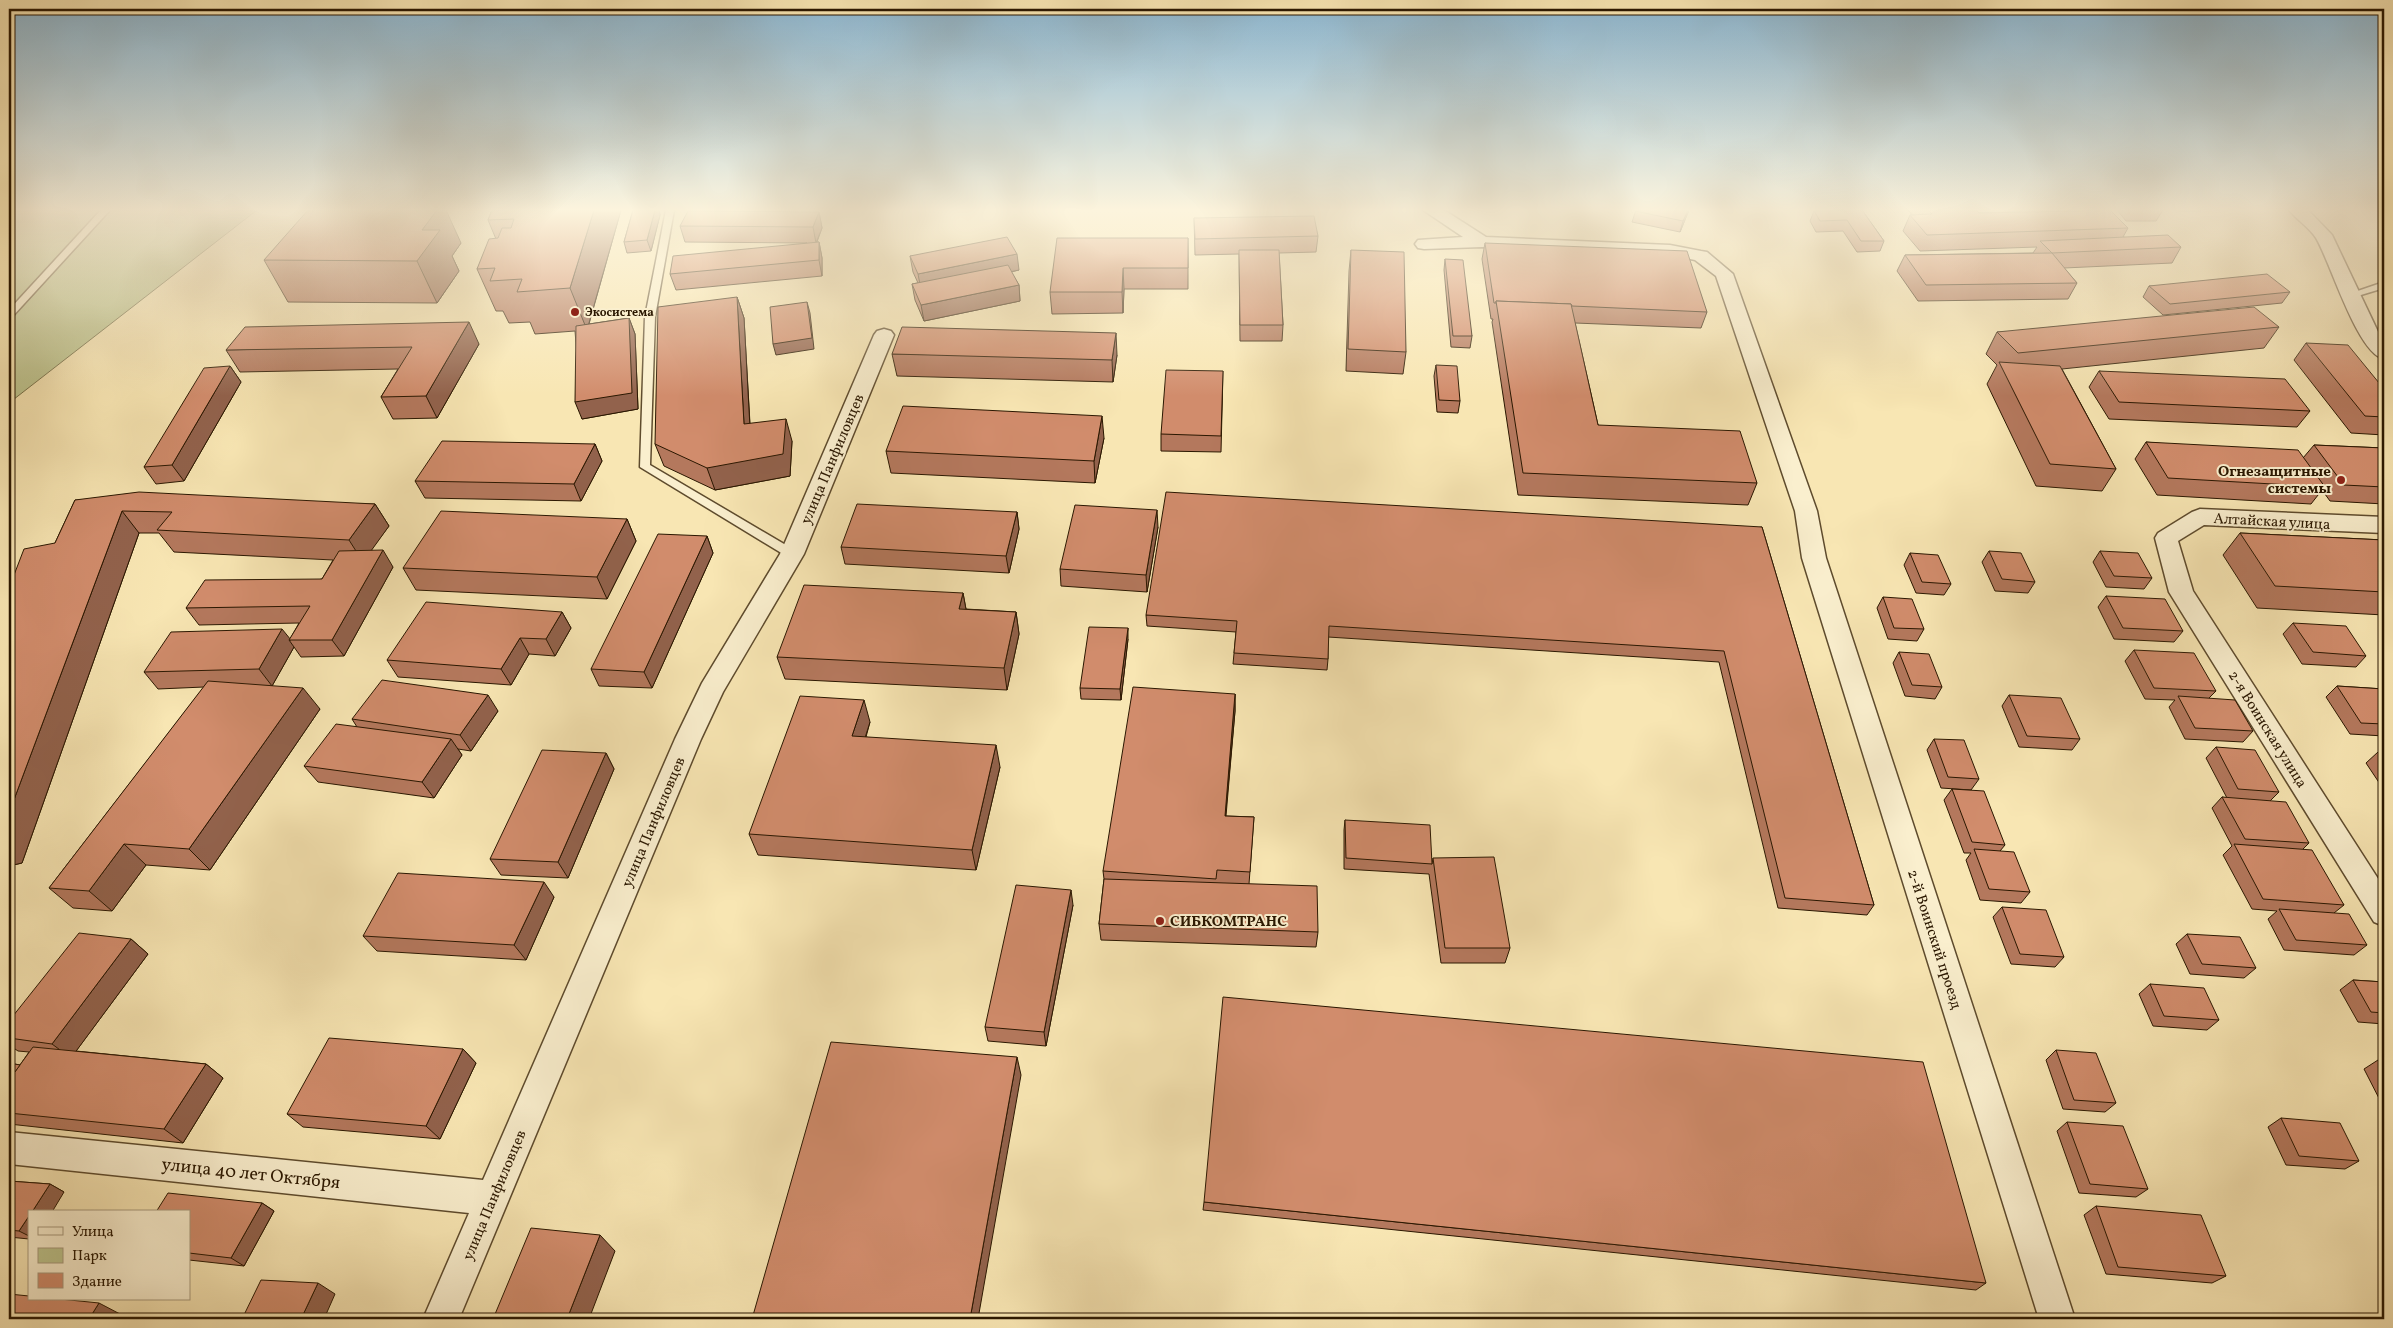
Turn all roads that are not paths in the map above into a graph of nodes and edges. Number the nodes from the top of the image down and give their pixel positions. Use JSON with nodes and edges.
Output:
{"nodes":[{"id":1,"x":49,"y":272,"type":"edge"},
{"id":2,"x":658,"y":272,"type":"edge"},
{"id":3,"x":1721,"y":272,"type":"edge"},
{"id":4,"x":2340,"y":272,"type":"edge"},
{"id":5,"x":2384,"y":286,"type":"edge"},
{"id":6,"x":2351,"y":295,"type":"junction"},
{"id":7,"x":9,"y":315,"type":"edge"},
{"id":8,"x":884,"y":335,"type":"dead end"},
{"id":9,"x":2384,"y":354,"type":"edge"},
{"id":10,"x":2384,"y":526,"type":"edge"},
{"id":11,"x":2166,"y":538,"type":"joint"},
{"id":12,"x":792,"y":554,"type":"junction"},
{"id":13,"x":2384,"y":913,"type":"edge"},
{"id":14,"x":9,"y":1148,"type":"edge"},
{"id":15,"x":493,"y":1198,"type":"junction"},
{"id":16,"x":441,"y":1319,"type":"edge"},
{"id":17,"x":2057,"y":1319,"type":"edge"}],
"edges":[{"from":1,"to":7,"type":"lane"},
{"from":2,"to":12,"type":"lane"},
{"from":3,"to":17,"type":"street","name":"2-й Воинский проезд"},
{"from":4,"to":6,"type":"street"},
{"from":5,"to":6,"type":"lane"},
{"from":6,"to":9,"type":"street"},
{"from":8,"to":12,"type":"street","name":"улица Панфиловцев"},
{"from":10,"to":11,"type":"street","name":"Алтайская улица"},
{"from":11,"to":13,"type":"street","name":"2-я Воинская улица"},
{"from":12,"to":15,"type":"street","name":"улица Панфиловцев"},
{"from":14,"to":15,"type":"street","name":"улица 40 лет Октября"},
{"from":15,"to":16,"type":"street","name":"улица Панфиловцев"}]}
